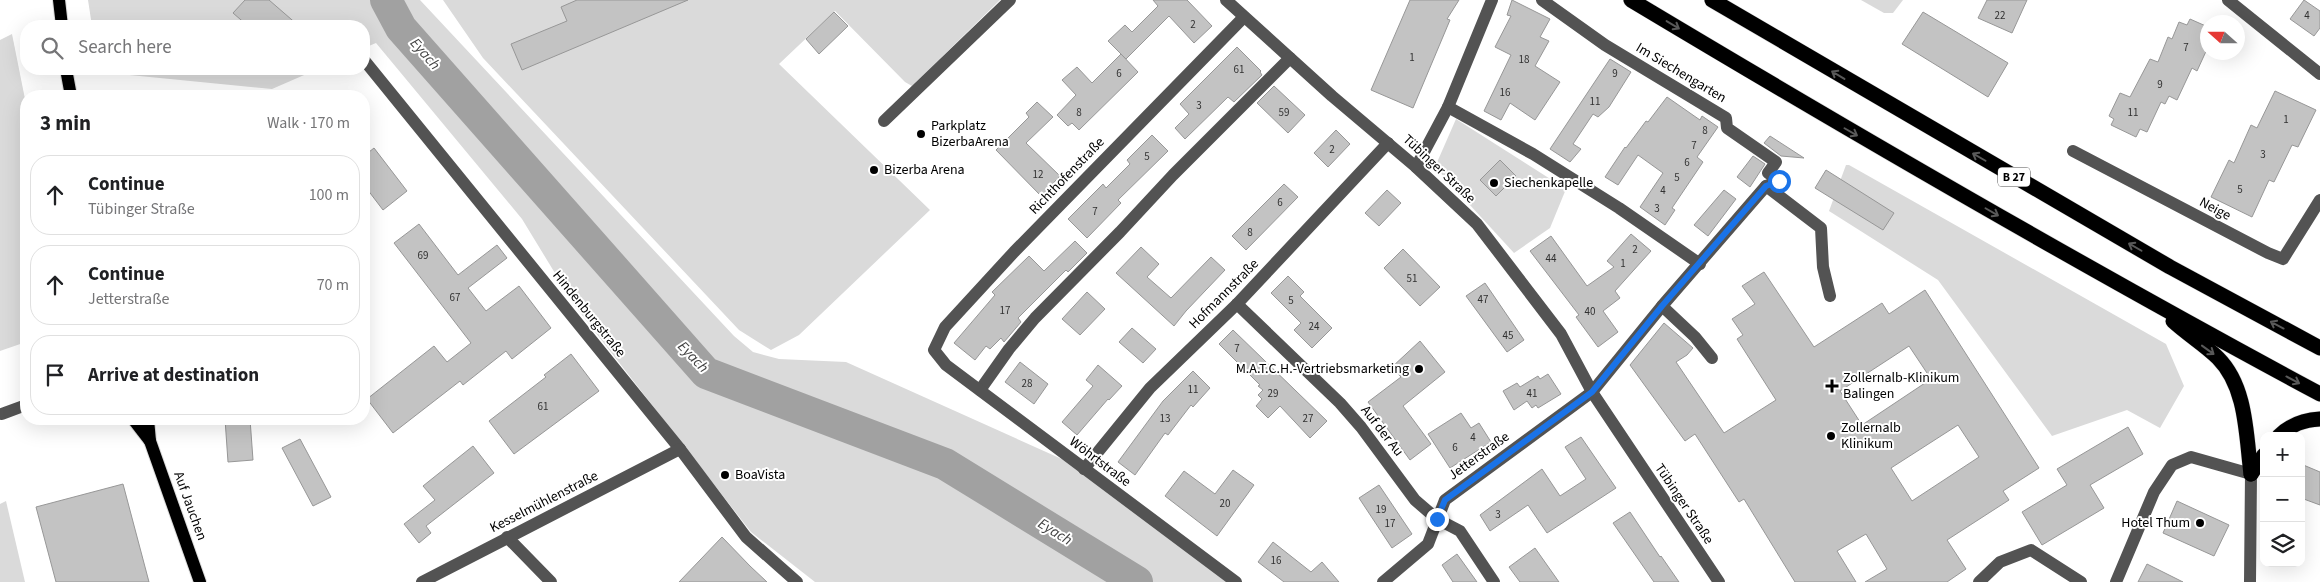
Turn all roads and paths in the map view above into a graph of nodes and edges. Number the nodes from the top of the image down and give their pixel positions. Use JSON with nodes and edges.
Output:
{"nodes":[{"id":1,"x":59,"y":0,"type":"edge"},
{"id":2,"x":1010,"y":0,"type":"edge"},
{"id":3,"x":1226,"y":0,"type":"edge"},
{"id":4,"x":1492,"y":0,"type":"edge"},
{"id":5,"x":1542,"y":0,"type":"edge"},
{"id":6,"x":1631,"y":0,"type":"edge"},
{"id":7,"x":1712,"y":0,"type":"edge"},
{"id":8,"x":2228,"y":0,"type":"edge"},
{"id":9,"x":1244,"y":17,"type":"junction"},
{"id":10,"x":61,"y":20,"type":"edge"},
{"id":11,"x":1290,"y":58,"type":"junction"},
{"id":12,"x":370,"y":67,"type":"edge"},
{"id":13,"x":2320,"y":74,"type":"edge"},
{"id":14,"x":67,"y":75,"type":"edge"},
{"id":15,"x":70,"y":90,"type":"edge"},
{"id":16,"x":1448,"y":107,"type":"junction"},
{"id":17,"x":884,"y":121,"type":"dead end"},
{"id":18,"x":1388,"y":143,"type":"junction"},
{"id":19,"x":2073,"y":151,"type":"dead end"},
{"id":20,"x":1416,"y":167,"type":"junction"},
{"id":21,"x":1766,"y":186,"type":"junction"},
{"id":22,"x":2320,"y":200,"type":"edge"},
{"id":23,"x":1700,"y":264,"type":"junction"},
{"id":24,"x":1830,"y":296,"type":"dead end"},
{"id":25,"x":1237,"y":304,"type":"junction"},
{"id":26,"x":1662,"y":306,"type":"junction"},
{"id":27,"x":2158,"y":306,"type":"junction"},
{"id":28,"x":2320,"y":348,"type":"edge"},
{"id":29,"x":1712,"y":358,"type":"dead end"},
{"id":30,"x":946,"y":365,"type":"joint"},
{"id":31,"x":980,"y":390,"type":"junction"},
{"id":32,"x":1592,"y":392,"type":"junction"},
{"id":33,"x":2320,"y":394,"type":"edge"},
{"id":34,"x":20,"y":407,"type":"edge"},
{"id":35,"x":2,"y":414,"type":"dead end"},
{"id":36,"x":2320,"y":420,"type":"edge"},
{"id":37,"x":138,"y":425,"type":"edge"},
{"id":38,"x":149,"y":425,"type":"edge"},
{"id":39,"x":2283,"y":432,"type":"edge"},
{"id":40,"x":150,"y":441,"type":"junction"},
{"id":41,"x":680,"y":449,"type":"junction"},
{"id":42,"x":2260,"y":461,"type":"edge"},
{"id":43,"x":1084,"y":469,"type":"junction"},
{"id":44,"x":2251,"y":474,"type":"junction"},
{"id":45,"x":1437,"y":519,"type":"junction"},
{"id":46,"x":507,"y":537,"type":"junction"},
{"id":47,"x":200,"y":582,"type":"edge"},
{"id":48,"x":422,"y":582,"type":"edge"},
{"id":49,"x":551,"y":582,"type":"edge"},
{"id":50,"x":797,"y":582,"type":"edge"},
{"id":51,"x":1236,"y":582,"type":"edge"},
{"id":52,"x":1383,"y":582,"type":"edge"},
{"id":53,"x":1494,"y":582,"type":"edge"},
{"id":54,"x":1719,"y":582,"type":"edge"},
{"id":55,"x":1979,"y":582,"type":"edge"},
{"id":56,"x":2081,"y":582,"type":"edge"},
{"id":57,"x":2116,"y":582,"type":"edge"},
{"id":58,"x":2250,"y":582,"type":"edge"}],
"edges":[{"from":1,"to":10,"type":"main road"},
{"from":2,"to":17,"type":"street"},
{"from":3,"to":9,"type":"street","name":"Tübinger Straße"},
{"from":4,"to":16,"type":"street"},
{"from":5,"to":21,"type":"street","name":"Im Siechengarten"},
{"from":6,"to":27,"type":"highway","one_way":true},
{"from":28,"to":7,"type":"highway","number":"B 27","one_way":true},
{"from":8,"to":13,"type":"street"},
{"from":9,"to":11,"type":"street","name":"Tübinger Straße"},
{"from":9,"to":30,"type":"street","name":"Richthofenstraße"},
{"from":11,"to":18,"type":"street","name":"Tübinger Straße"},
{"from":11,"to":31,"type":"street"},
{"from":12,"to":41,"type":"street","name":"Hindenburgstraße"},
{"from":14,"to":15,"type":"main road"},
{"from":16,"to":20,"type":"street"},
{"from":16,"to":23,"type":"street"},
{"from":18,"to":20,"type":"street","name":"Tübinger Straße"},
{"from":18,"to":25,"type":"street","name":"Hofmannstraße"},
{"from":19,"to":22,"type":"street","name":"Neige"},
{"from":20,"to":32,"type":"street","name":"Tübinger Straße"},
{"from":21,"to":23,"type":"street"},
{"from":21,"to":24,"type":"street"},
{"from":23,"to":26,"type":"street"},
{"from":25,"to":43,"type":"street","name":"Hofmannstraße"},
{"from":25,"to":45,"type":"street","name":"Auf der Au"},
{"from":26,"to":29,"type":"street"},
{"from":26,"to":32,"type":"street"},
{"from":27,"to":33,"type":"highway","one_way":true},
{"from":27,"to":44,"type":"highway","one_way":true},
{"from":30,"to":31,"type":"street","name":"Wöhrtstraße"},
{"from":31,"to":43,"type":"street","name":"Wöhrtstraße"},
{"from":32,"to":45,"type":"street","name":"Jetterstraße"},
{"from":32,"to":54,"type":"street","name":"Tübinger Straße"},
{"from":34,"to":35,"type":"street"},
{"from":36,"to":39,"type":"highway"},
{"from":37,"to":40,"type":"main road","name":"Auf Jauchen"},
{"from":38,"to":40,"type":"main road","name":"Auf Jauchen"},
{"from":40,"to":47,"type":"main road","name":"Auf Jauchen"},
{"from":41,"to":46,"type":"street","name":"Kesselmühlenstraße"},
{"from":41,"to":50,"type":"street","name":"Hindenburgstraße"},
{"from":42,"to":44,"type":"highway"},
{"from":43,"to":51,"type":"street","name":"Wöhrtstraße"},
{"from":44,"to":57,"type":"street"},
{"from":44,"to":58,"type":"street"},
{"from":45,"to":52,"type":"street","name":"Jetterstraße"},
{"from":45,"to":53,"type":"street","name":"Auf der Au"},
{"from":46,"to":48,"type":"street","name":"Kesselmühlenstraße"},
{"from":46,"to":49,"type":"street"},
{"from":55,"to":56,"type":"street"}]}
